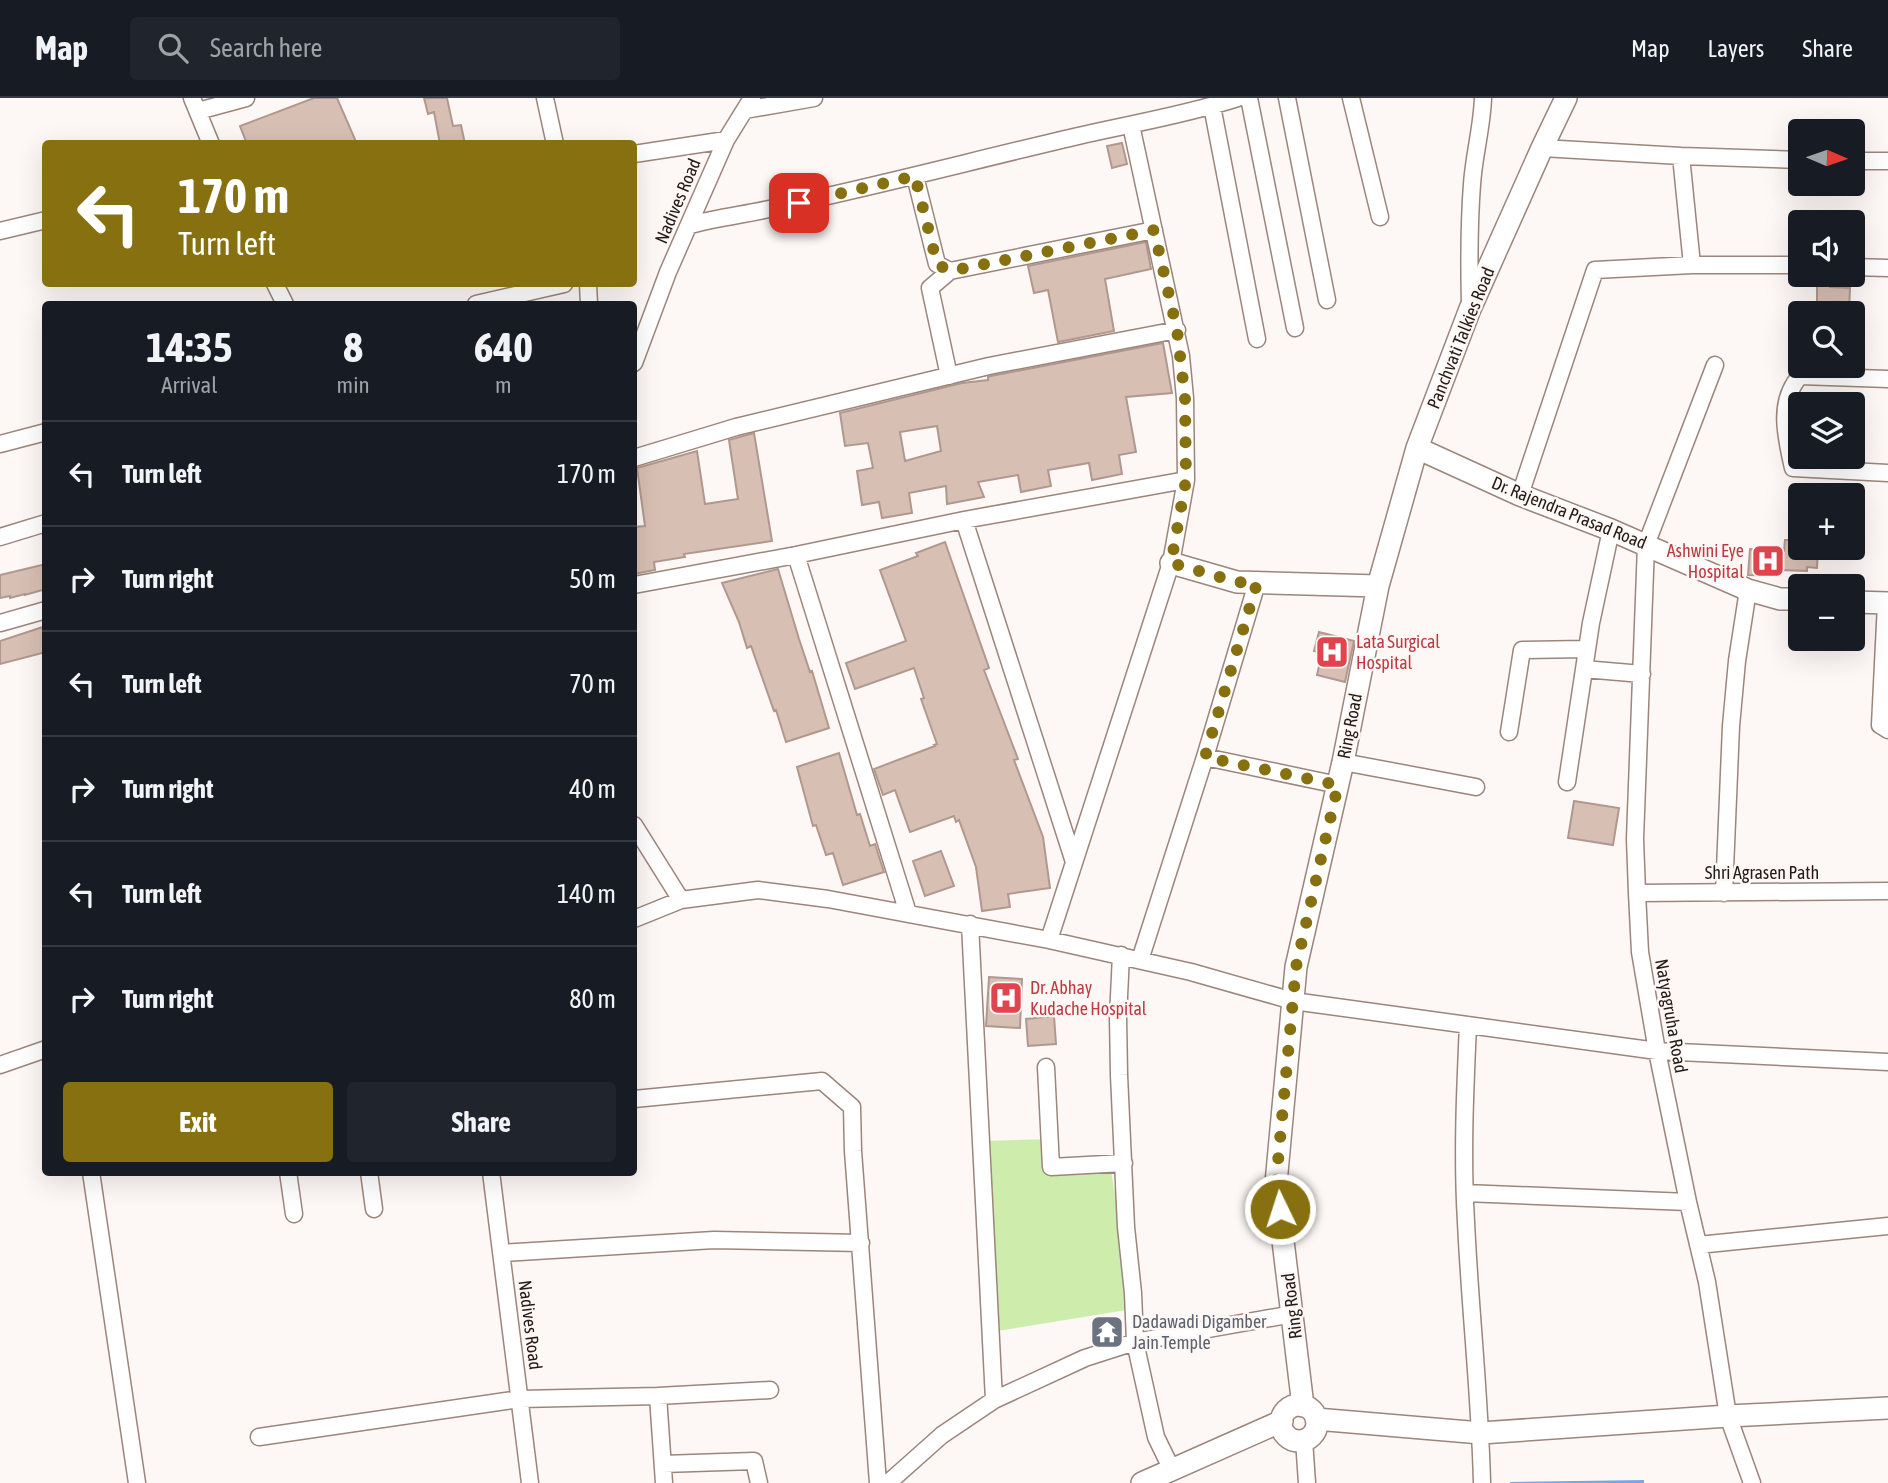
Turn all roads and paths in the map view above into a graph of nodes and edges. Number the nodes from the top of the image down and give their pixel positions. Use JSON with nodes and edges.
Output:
{"nodes":[{"id":1,"x":246,"y":98,"type":"edge"},
{"id":2,"x":545,"y":98,"type":"edge"},
{"id":3,"x":814,"y":98,"type":"edge"},
{"id":4,"x":1238,"y":98,"type":"edge"},
{"id":5,"x":1249,"y":98,"type":"edge"},
{"id":6,"x":1287,"y":98,"type":"edge"},
{"id":7,"x":1352,"y":98,"type":"edge"},
{"id":8,"x":1483,"y":98,"type":"edge"},
{"id":9,"x":1566,"y":98,"type":"edge"},
{"id":10,"x":748,"y":104,"type":"edge"},
{"id":11,"x":195,"y":105,"type":"edge"},
{"id":12,"x":1212,"y":106,"type":"junction"},
{"id":13,"x":1131,"y":125,"type":"junction"},
{"id":14,"x":209,"y":140,"type":"edge"},
{"id":15,"x":554,"y":140,"type":"edge"},
{"id":16,"x":726,"y":140,"type":"junction"},
{"id":17,"x":1542,"y":148,"type":"junction"},
{"id":18,"x":637,"y":154,"type":"edge"},
{"id":19,"x":1681,"y":156,"type":"junction"},
{"id":20,"x":1788,"y":160,"type":"edge"},
{"id":21,"x":1866,"y":161,"type":"edge"},
{"id":22,"x":1888,"y":161,"type":"edge"},
{"id":23,"x":915,"y":176,"type":"junction"},
{"id":24,"x":1380,"y":218,"type":"dead end"},
{"id":25,"x":42,"y":221,"type":"edge"},
{"id":26,"x":690,"y":225,"type":"junction"},
{"id":27,"x":1154,"y":230,"type":"junction"},
{"id":28,"x":0,"y":231,"type":"edge"},
{"id":29,"x":1692,"y":265,"type":"junction"},
{"id":30,"x":1788,"y":265,"type":"edge"},
{"id":31,"x":1865,"y":267,"type":"edge"},
{"id":32,"x":1888,"y":268,"type":"edge"},
{"id":33,"x":950,"y":271,"type":"junction"},
{"id":34,"x":551,"y":287,"type":"edge"},
{"id":35,"x":1327,"y":300,"type":"dead end"},
{"id":36,"x":489,"y":301,"type":"edge"},
{"id":37,"x":1470,"y":309,"type":"junction"},
{"id":38,"x":1295,"y":327,"type":"dead end"},
{"id":39,"x":1177,"y":330,"type":"junction"},
{"id":40,"x":1258,"y":339,"type":"dead end"},
{"id":41,"x":637,"y":351,"type":"edge"},
{"id":42,"x":1715,"y":365,"type":"dead end"},
{"id":43,"x":949,"y":376,"type":"junction"},
{"id":44,"x":1888,"y":379,"type":"edge"},
{"id":45,"x":42,"y":433,"type":"edge"},
{"id":46,"x":0,"y":444,"type":"edge"},
{"id":47,"x":1417,"y":448,"type":"junction"},
{"id":48,"x":637,"y":457,"type":"edge"},
{"id":49,"x":1888,"y":472,"type":"edge"},
{"id":50,"x":1186,"y":480,"type":"junction"},
{"id":51,"x":1520,"y":495,"type":"junction"},
{"id":52,"x":964,"y":520,"type":"junction"},
{"id":53,"x":42,"y":524,"type":"edge"},
{"id":54,"x":1611,"y":530,"type":"junction"},
{"id":55,"x":0,"y":537,"type":"edge"},
{"id":56,"x":1646,"y":545,"type":"junction"},
{"id":57,"x":796,"y":555,"type":"junction"},
{"id":58,"x":1171,"y":563,"type":"junction"},
{"id":59,"x":1257,"y":583,"type":"junction"},
{"id":60,"x":637,"y":585,"type":"edge"},
{"id":61,"x":1378,"y":586,"type":"junction"},
{"id":62,"x":1748,"y":590,"type":"junction"},
{"id":63,"x":1788,"y":599,"type":"edge"},
{"id":64,"x":1865,"y":602,"type":"edge"},
{"id":65,"x":1887,"y":603,"type":"edge"},
{"id":66,"x":42,"y":611,"type":"edge"},
{"id":67,"x":0,"y":623,"type":"edge"},
{"id":68,"x":1586,"y":649,"type":"junction"},
{"id":69,"x":1584,"y":669,"type":"junction"},
{"id":70,"x":1642,"y":674,"type":"junction"},
{"id":71,"x":1888,"y":730,"type":"edge"},
{"id":72,"x":1509,"y":732,"type":"dead end"},
{"id":73,"x":1205,"y":757,"type":"junction"},
{"id":74,"x":1343,"y":762,"type":"junction"},
{"id":75,"x":1567,"y":782,"type":"dead end"},
{"id":76,"x":1338,"y":785,"type":"junction"},
{"id":77,"x":1476,"y":788,"type":"dead end"},
{"id":78,"x":637,"y":830,"type":"edge"},
{"id":79,"x":1074,"y":862,"type":"junction"},
{"id":80,"x":1888,"y":891,"type":"edge"},
{"id":81,"x":1637,"y":893,"type":"junction"},
{"id":82,"x":1724,"y":893,"type":"junction"},
{"id":83,"x":681,"y":900,"type":"junction"},
{"id":84,"x":908,"y":913,"type":"junction"},
{"id":85,"x":637,"y":918,"type":"edge"},
{"id":86,"x":970,"y":924,"type":"junction"},
{"id":87,"x":1049,"y":940,"type":"junction"},
{"id":88,"x":1121,"y":956,"type":"junction"},
{"id":89,"x":1140,"y":960,"type":"junction"},
{"id":90,"x":1293,"y":1001,"type":"junction"},
{"id":91,"x":1468,"y":1025,"type":"junction"},
{"id":92,"x":42,"y":1050,"type":"edge"},
{"id":93,"x":1657,"y":1051,"type":"junction"},
{"id":94,"x":1888,"y":1062,"type":"edge"},
{"id":95,"x":0,"y":1065,"type":"edge"},
{"id":96,"x":1046,"y":1067,"type":"dead end"},
{"id":97,"x":637,"y":1099,"type":"edge"},
{"id":98,"x":1124,"y":1163,"type":"junction"},
{"id":99,"x":92,"y":1176,"type":"edge"},
{"id":100,"x":289,"y":1176,"type":"edge"},
{"id":101,"x":370,"y":1176,"type":"edge"},
{"id":102,"x":492,"y":1176,"type":"edge"},
{"id":103,"x":1465,"y":1193,"type":"junction"},
{"id":104,"x":1688,"y":1202,"type":"junction"},
{"id":105,"x":374,"y":1209,"type":"dead end"},
{"id":106,"x":294,"y":1214,"type":"dead end"},
{"id":107,"x":1888,"y":1226,"type":"edge"},
{"id":108,"x":860,"y":1243,"type":"junction"},
{"id":109,"x":1698,"y":1245,"type":"junction"},
{"id":110,"x":502,"y":1253,"type":"junction"},
{"id":111,"x":1293,"y":1314,"type":"junction"},
{"id":112,"x":1135,"y":1342,"type":"junction"},
{"id":113,"x":770,"y":1390,"type":"dead end"},
{"id":114,"x":658,"y":1396,"type":"junction"},
{"id":115,"x":520,"y":1399,"type":"junction"},
{"id":116,"x":994,"y":1400,"type":"junction"},
{"id":117,"x":1888,"y":1408,"type":"edge"},
{"id":118,"x":1310,"y":1412,"type":"junction"},
{"id":119,"x":1728,"y":1416,"type":"junction"},
{"id":120,"x":1282,"y":1421,"type":"junction"},
{"id":121,"x":1481,"y":1433,"type":"junction"},
{"id":122,"x":258,"y":1437,"type":"dead end"},
{"id":123,"x":1304,"y":1440,"type":"junction"},
{"id":124,"x":663,"y":1464,"type":"junction"},
{"id":125,"x":1166,"y":1476,"type":"edge"},
{"id":126,"x":137,"y":1483,"type":"edge"},
{"id":127,"x":530,"y":1483,"type":"edge"},
{"id":128,"x":664,"y":1483,"type":"edge"},
{"id":129,"x":759,"y":1483,"type":"edge"},
{"id":130,"x":878,"y":1483,"type":"edge"},
{"id":131,"x":888,"y":1483,"type":"edge"},
{"id":132,"x":1142,"y":1483,"type":"edge"},
{"id":133,"x":1307,"y":1483,"type":"edge"},
{"id":134,"x":1482,"y":1483,"type":"edge"},
{"id":135,"x":1752,"y":1483,"type":"edge"}],
"edges":[{"from":1,"to":11,"type":"street"},
{"from":2,"to":15,"type":"street"},
{"from":3,"to":10,"type":"street"},
{"from":4,"to":12,"type":"street"},
{"from":5,"to":38,"type":"street"},
{"from":6,"to":35,"type":"street"},
{"from":7,"to":24,"type":"street"},
{"from":8,"to":37,"type":"street"},
{"from":9,"to":17,"type":"main road","name":"Panchvati Talkies Road"},
{"from":10,"to":16,"type":"street","name":"Nadives Road"},
{"from":11,"to":14,"type":"street"},
{"from":12,"to":13,"type":"street"},
{"from":12,"to":40,"type":"street"},
{"from":13,"to":23,"type":"street"},
{"from":13,"to":27,"type":"street"},
{"from":16,"to":18,"type":"street"},
{"from":16,"to":26,"type":"street","name":"Nadives Road"},
{"from":17,"to":19,"type":"street"},
{"from":17,"to":37,"type":"main road","name":"Panchvati Talkies Road"},
{"from":19,"to":20,"type":"street"},
{"from":19,"to":29,"type":"street"},
{"from":21,"to":22,"type":"street"},
{"from":23,"to":26,"type":"street"},
{"from":23,"to":33,"type":"street"},
{"from":25,"to":28,"type":"street"},
{"from":26,"to":41,"type":"street","name":"Nadives Road"},
{"from":27,"to":33,"type":"street"},
{"from":27,"to":39,"type":"street"},
{"from":29,"to":30,"type":"street"},
{"from":29,"to":51,"type":"street"},
{"from":31,"to":32,"type":"street"},
{"from":33,"to":43,"type":"street"},
{"from":34,"to":36,"type":"street"},
{"from":37,"to":47,"type":"main road","name":"Panchvati Talkies Road"},
{"from":39,"to":43,"type":"street"},
{"from":39,"to":50,"type":"street"},
{"from":42,"to":56,"type":"street","name":"Natyagruha Road"},
{"from":43,"to":48,"type":"street"},
{"from":44,"to":49,"type":"street"},
{"from":45,"to":46,"type":"street"},
{"from":47,"to":51,"type":"main road","name":"Dr. Rajendra Prasad Road"},
{"from":47,"to":61,"type":"main road","name":"Panchvati Talkies Road"},
{"from":50,"to":52,"type":"street"},
{"from":50,"to":58,"type":"street"},
{"from":51,"to":54,"type":"main road","name":"Dr. Rajendra Prasad Road"},
{"from":52,"to":57,"type":"street"},
{"from":52,"to":79,"type":"street"},
{"from":53,"to":55,"type":"street"},
{"from":54,"to":56,"type":"main road","name":"Dr. Rajendra Prasad Road"},
{"from":54,"to":68,"type":"street"},
{"from":56,"to":62,"type":"main road","name":"Dr. Rajendra Prasad Road"},
{"from":56,"to":70,"type":"street","name":"Natyagruha Road"},
{"from":57,"to":60,"type":"street"},
{"from":57,"to":84,"type":"street"},
{"from":58,"to":59,"type":"main road"},
{"from":58,"to":79,"type":"street"},
{"from":59,"to":61,"type":"main road"},
{"from":59,"to":73,"type":"street"},
{"from":61,"to":74,"type":"main road","name":"Ring Road"},
{"from":62,"to":63,"type":"main road","name":"Dr. Rajendra Prasad Road"},
{"from":62,"to":82,"type":"street"},
{"from":64,"to":65,"type":"main road"},
{"from":65,"to":71,"type":"street"},
{"from":66,"to":67,"type":"street"},
{"from":68,"to":69,"type":"street"},
{"from":68,"to":72,"type":"street"},
{"from":69,"to":70,"type":"street"},
{"from":69,"to":75,"type":"street"},
{"from":70,"to":81,"type":"street","name":"Natyagruha Road"},
{"from":73,"to":76,"type":"street"},
{"from":73,"to":89,"type":"street"},
{"from":74,"to":76,"type":"main road","name":"Ring Road"},
{"from":74,"to":77,"type":"street"},
{"from":76,"to":90,"type":"main road","name":"Ring Road"},
{"from":78,"to":83,"type":"street"},
{"from":79,"to":87,"type":"street"},
{"from":80,"to":82,"type":"street","name":"Shri Agrasen Path"},
{"from":81,"to":82,"type":"street","name":"Shri Agrasen Path"},
{"from":81,"to":93,"type":"street","name":"Natyagruha Road"},
{"from":83,"to":84,"type":"street"},
{"from":83,"to":85,"type":"street"},
{"from":84,"to":86,"type":"street"},
{"from":86,"to":87,"type":"street"},
{"from":86,"to":116,"type":"street"},
{"from":87,"to":88,"type":"street"},
{"from":88,"to":89,"type":"street"},
{"from":88,"to":98,"type":"street"},
{"from":89,"to":90,"type":"street"},
{"from":90,"to":91,"type":"street"},
{"from":90,"to":111,"type":"main road","name":"Ring Road"},
{"from":91,"to":93,"type":"street"},
{"from":91,"to":103,"type":"street"},
{"from":92,"to":95,"type":"street"},
{"from":93,"to":94,"type":"street"},
{"from":93,"to":104,"type":"street","name":"Natyagruha Road"},
{"from":96,"to":98,"type":"street"},
{"from":97,"to":108,"type":"street"},
{"from":98,"to":112,"type":"street"},
{"from":99,"to":126,"type":"street"},
{"from":100,"to":106,"type":"street"},
{"from":101,"to":105,"type":"street"},
{"from":102,"to":110,"type":"street","name":"Nadives Road"},
{"from":103,"to":104,"type":"street"},
{"from":103,"to":121,"type":"street"},
{"from":104,"to":109,"type":"street","name":"Natyagruha Road"},
{"from":107,"to":109,"type":"street"},
{"from":108,"to":110,"type":"street"},
{"from":108,"to":130,"type":"street"},
{"from":109,"to":119,"type":"street","name":"Natyagruha Road"},
{"from":110,"to":115,"type":"street","name":"Nadives Road"},
{"from":111,"to":112,"type":"street"},
{"from":111,"to":118,"type":"main road","name":"Ring Road"},
{"from":112,"to":116,"type":"street"},
{"from":112,"to":125,"type":"street"},
{"from":113,"to":114,"type":"street"},
{"from":114,"to":115,"type":"street"},
{"from":114,"to":124,"type":"street"},
{"from":115,"to":122,"type":"street"},
{"from":115,"to":127,"type":"street","name":"Nadives Road"},
{"from":116,"to":131,"type":"street"},
{"from":117,"to":119,"type":"main road"},
{"from":118,"to":120,"type":"main road"},
{"from":118,"to":121,"type":"main road"},
{"from":118,"to":123,"type":"main road"},
{"from":119,"to":121,"type":"main road"},
{"from":119,"to":135,"type":"street","name":"Natyagruha Road"},
{"from":120,"to":123,"type":"main road"},
{"from":120,"to":125,"type":"main road"},
{"from":121,"to":134,"type":"street"},
{"from":123,"to":133,"type":"street"},
{"from":124,"to":128,"type":"street"},
{"from":124,"to":129,"type":"street"},
{"from":125,"to":132,"type":"main road"}]}
